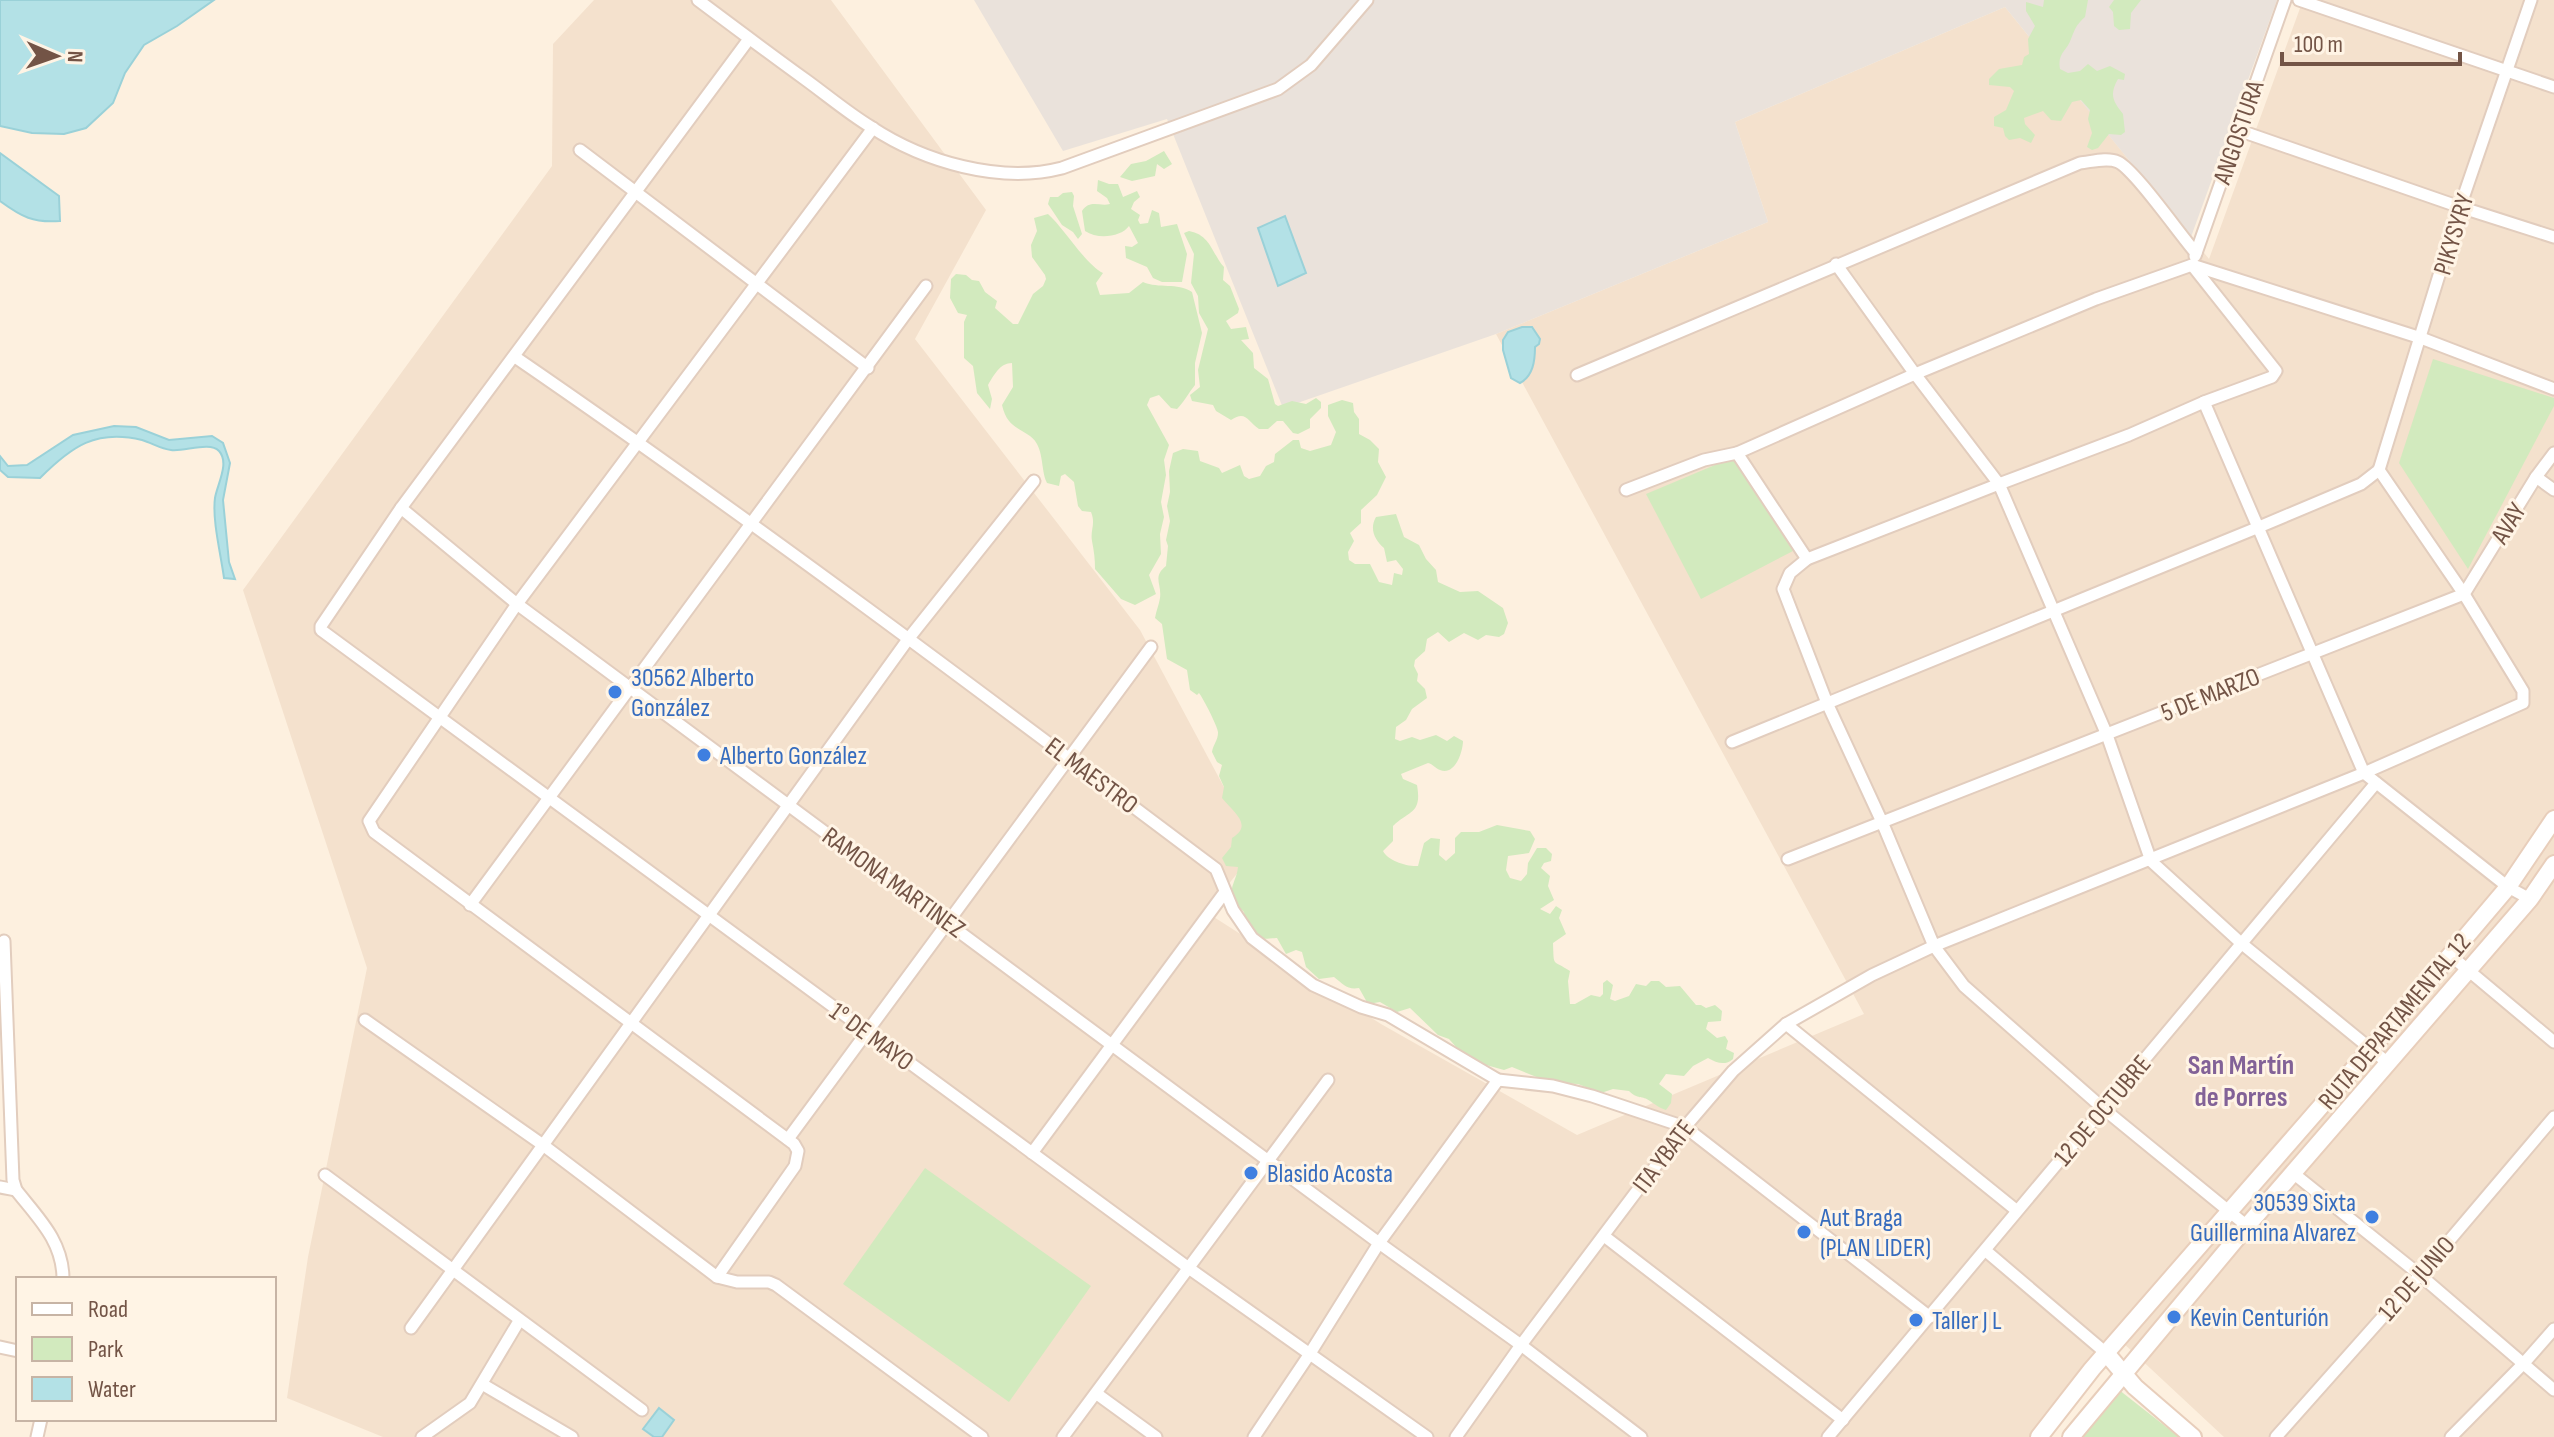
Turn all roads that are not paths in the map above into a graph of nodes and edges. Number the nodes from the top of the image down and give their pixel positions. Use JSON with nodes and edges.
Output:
{"nodes":[{"id":1,"x":698,"y":0,"type":"edge"},
{"id":2,"x":1367,"y":0,"type":"edge"},
{"id":3,"x":2285,"y":0,"type":"edge"},
{"id":4,"x":2299,"y":0,"type":"edge"},
{"id":5,"x":2531,"y":0,"type":"edge"},
{"id":6,"x":749,"y":39,"type":"junction"},
{"id":7,"x":2507,"y":71,"type":"junction"},
{"id":8,"x":2554,"y":87,"type":"edge"},
{"id":9,"x":873,"y":128,"type":"junction"},
{"id":10,"x":2238,"y":130,"type":"junction"},
{"id":11,"x":580,"y":150,"type":"dead end"},
{"id":12,"x":636,"y":191,"type":"junction"},
{"id":13,"x":2460,"y":207,"type":"junction"},
{"id":14,"x":2554,"y":237,"type":"edge"},
{"id":15,"x":2194,"y":259,"type":"junction"},
{"id":16,"x":1836,"y":264,"type":"junction"},
{"id":17,"x":756,"y":283,"type":"junction"},
{"id":18,"x":926,"y":286,"type":"dead end"},
{"id":19,"x":2421,"y":338,"type":"junction"},
{"id":20,"x":515,"y":357,"type":"junction"},
{"id":21,"x":868,"y":368,"type":"junction"},
{"id":22,"x":1915,"y":374,"type":"junction"},
{"id":23,"x":1577,"y":375,"type":"dead end"},
{"id":24,"x":2554,"y":389,"type":"edge"},
{"id":25,"x":2204,"y":402,"type":"junction"},
{"id":26,"x":638,"y":441,"type":"junction"},
{"id":27,"x":1737,"y":453,"type":"junction"},
{"id":28,"x":2554,"y":453,"type":"edge"},
{"id":29,"x":2379,"y":470,"type":"junction"},
{"id":30,"x":2536,"y":477,"type":"junction"},
{"id":31,"x":1034,"y":481,"type":"dead end"},
{"id":32,"x":1999,"y":484,"type":"junction"},
{"id":33,"x":1626,"y":490,"type":"dead end"},
{"id":34,"x":2554,"y":490,"type":"edge"},
{"id":35,"x":401,"y":508,"type":"junction"},
{"id":36,"x":752,"y":523,"type":"junction"},
{"id":37,"x":2259,"y":527,"type":"junction"},
{"id":38,"x":1807,"y":559,"type":"junction"},
{"id":39,"x":2464,"y":594,"type":"junction"},
{"id":40,"x":517,"y":604,"type":"junction"},
{"id":41,"x":2054,"y":609,"type":"junction"},
{"id":42,"x":909,"y":638,"type":"junction"},
{"id":43,"x":1151,"y":647,"type":"dead end"},
{"id":44,"x":2313,"y":653,"type":"junction"},
{"id":45,"x":631,"y":687,"type":"junction"},
{"id":46,"x":1827,"y":703,"type":"junction"},
{"id":47,"x":440,"y":718,"type":"junction"},
{"id":48,"x":2107,"y":735,"type":"junction"},
{"id":49,"x":1732,"y":742,"type":"dead end"},
{"id":50,"x":1069,"y":758,"type":"junction"},
{"id":51,"x":2364,"y":773,"type":"junction"},
{"id":52,"x":2376,"y":783,"type":"junction"},
{"id":53,"x":549,"y":799,"type":"junction"},
{"id":54,"x":789,"y":804,"type":"junction"},
{"id":55,"x":2554,"y":819,"type":"edge"},
{"id":56,"x":1882,"y":822,"type":"junction"},
{"id":57,"x":1788,"y":859,"type":"dead end"},
{"id":58,"x":2151,"y":861,"type":"junction"},
{"id":59,"x":2554,"y":864,"type":"edge"},
{"id":60,"x":2508,"y":887,"type":"junction"},
{"id":61,"x":1225,"y":892,"type":"junction"},
{"id":62,"x":2530,"y":899,"type":"junction"},
{"id":63,"x":470,"y":905,"type":"junction"},
{"id":64,"x":708,"y":916,"type":"junction"},
{"id":65,"x":948,"y":921,"type":"junction"},
{"id":66,"x":4,"y":941,"type":"dead end"},
{"id":67,"x":2241,"y":943,"type":"junction"},
{"id":68,"x":1934,"y":946,"type":"junction"},
{"id":69,"x":2450,"y":955,"type":"junction"},
{"id":70,"x":2469,"y":970,"type":"junction"},
{"id":71,"x":365,"y":1020,"type":"dead end"},
{"id":72,"x":3,"y":1022,"type":"edge"},
{"id":73,"x":631,"y":1023,"type":"junction"},
{"id":74,"x":1786,"y":1024,"type":"junction"},
{"id":75,"x":867,"y":1032,"type":"junction"},
{"id":76,"x":2554,"y":1042,"type":"edge"},
{"id":77,"x":1114,"y":1044,"type":"junction"},
{"id":78,"x":2370,"y":1050,"type":"junction"},
{"id":79,"x":2388,"y":1063,"type":"junction"},
{"id":80,"x":1328,"y":1080,"type":"dead end"},
{"id":81,"x":1498,"y":1080,"type":"junction"},
{"id":82,"x":2105,"y":1110,"type":"junction"},
{"id":83,"x":2554,"y":1117,"type":"edge"},
{"id":84,"x":1685,"y":1127,"type":"junction"},
{"id":85,"x":788,"y":1139,"type":"junction"},
{"id":86,"x":543,"y":1145,"type":"junction"},
{"id":87,"x":1032,"y":1153,"type":"junction"},
{"id":88,"x":1271,"y":1160,"type":"junction"},
{"id":89,"x":2293,"y":1173,"type":"junction"},
{"id":90,"x":325,"y":1175,"type":"dead end"},
{"id":91,"x":0,"y":1187,"type":"edge"},
{"id":92,"x":16,"y":1190,"type":"junction"},
{"id":93,"x":2016,"y":1210,"type":"junction"},
{"id":94,"x":2229,"y":1213,"type":"junction"},
{"id":95,"x":2247,"y":1226,"type":"junction"},
{"id":96,"x":1604,"y":1236,"type":"junction"},
{"id":97,"x":1379,"y":1243,"type":"junction"},
{"id":98,"x":1986,"y":1251,"type":"junction"},
{"id":99,"x":1190,"y":1269,"type":"junction"},
{"id":100,"x":452,"y":1271,"type":"junction"},
{"id":101,"x":2420,"y":1275,"type":"junction"},
{"id":102,"x":63,"y":1277,"type":"edge"},
{"id":103,"x":717,"y":1277,"type":"junction"},
{"id":104,"x":1930,"y":1317,"type":"junction"},
{"id":105,"x":519,"y":1321,"type":"junction"},
{"id":106,"x":411,"y":1328,"type":"dead end"},
{"id":107,"x":2554,"y":1329,"type":"edge"},
{"id":108,"x":1521,"y":1345,"type":"junction"},
{"id":109,"x":2106,"y":1353,"type":"junction"},
{"id":110,"x":1309,"y":1355,"type":"junction"},
{"id":111,"x":2524,"y":1363,"type":"junction"},
{"id":112,"x":2124,"y":1373,"type":"junction"},
{"id":113,"x":482,"y":1384,"type":"junction"},
{"id":114,"x":2135,"y":1387,"type":"junction"},
{"id":115,"x":2554,"y":1390,"type":"edge"},
{"id":116,"x":1097,"y":1394,"type":"junction"},
{"id":117,"x":642,"y":1410,"type":"dead end"},
{"id":118,"x":1843,"y":1420,"type":"junction"},
{"id":119,"x":422,"y":1437,"type":"edge"},
{"id":120,"x":572,"y":1437,"type":"edge"},
{"id":121,"x":982,"y":1437,"type":"edge"},
{"id":122,"x":1063,"y":1437,"type":"edge"},
{"id":123,"x":1156,"y":1437,"type":"edge"},
{"id":124,"x":1254,"y":1437,"type":"edge"},
{"id":125,"x":1427,"y":1437,"type":"edge"},
{"id":126,"x":1456,"y":1437,"type":"edge"},
{"id":127,"x":1641,"y":1437,"type":"edge"},
{"id":128,"x":1828,"y":1437,"type":"edge"},
{"id":129,"x":2039,"y":1437,"type":"edge"},
{"id":130,"x":2071,"y":1437,"type":"edge"},
{"id":131,"x":2176,"y":1437,"type":"edge"},
{"id":132,"x":2193,"y":1437,"type":"edge"},
{"id":133,"x":2276,"y":1437,"type":"edge"},
{"id":134,"x":2451,"y":1437,"type":"edge"}],
"edges":[{"from":1,"to":6,"type":"street"},
{"from":2,"to":9,"type":"street"},
{"from":3,"to":10,"type":"street","name":"ANGOSTURA"},
{"from":4,"to":7,"type":"street"},
{"from":5,"to":7,"type":"street","name":"PIKYSYRY"},
{"from":6,"to":9,"type":"street"},
{"from":6,"to":12,"type":"street"},
{"from":7,"to":8,"type":"street"},
{"from":7,"to":13,"type":"street","name":"PIKYSYRY"},
{"from":9,"to":17,"type":"street"},
{"from":10,"to":13,"type":"street"},
{"from":10,"to":15,"type":"street","name":"ANGOSTURA"},
{"from":11,"to":12,"type":"street"},
{"from":12,"to":17,"type":"street"},
{"from":12,"to":20,"type":"street"},
{"from":13,"to":14,"type":"street"},
{"from":13,"to":19,"type":"street","name":"PIKYSYRY"},
{"from":15,"to":16,"type":"street"},
{"from":15,"to":19,"type":"street"},
{"from":15,"to":22,"type":"street"},
{"from":15,"to":25,"type":"street"},
{"from":16,"to":22,"type":"street"},
{"from":16,"to":23,"type":"street"},
{"from":17,"to":21,"type":"street"},
{"from":17,"to":26,"type":"street"},
{"from":18,"to":21,"type":"street"},
{"from":19,"to":24,"type":"street"},
{"from":19,"to":29,"type":"street","name":"PIKYSYRY"},
{"from":20,"to":26,"type":"street","name":"EL MAESTRO"},
{"from":20,"to":35,"type":"street"},
{"from":21,"to":36,"type":"street"},
{"from":22,"to":27,"type":"street"},
{"from":22,"to":32,"type":"street"},
{"from":25,"to":32,"type":"street"},
{"from":25,"to":37,"type":"street"},
{"from":26,"to":36,"type":"street","name":"EL MAESTRO"},
{"from":26,"to":40,"type":"street"},
{"from":27,"to":33,"type":"street"},
{"from":27,"to":38,"type":"street"},
{"from":28,"to":30,"type":"street","name":"AVAY"},
{"from":29,"to":37,"type":"street"},
{"from":29,"to":39,"type":"street"},
{"from":30,"to":34,"type":"street"},
{"from":30,"to":39,"type":"street","name":"AVAY"},
{"from":31,"to":42,"type":"street"},
{"from":32,"to":38,"type":"street"},
{"from":32,"to":41,"type":"street"},
{"from":35,"to":40,"type":"street","name":"RAMONA MARTINEZ"},
{"from":35,"to":47,"type":"street","name":"1° DE MAYO"},
{"from":36,"to":42,"type":"street","name":"EL MAESTRO"},
{"from":36,"to":45,"type":"street"},
{"from":37,"to":41,"type":"street"},
{"from":37,"to":44,"type":"street"},
{"from":38,"to":46,"type":"street"},
{"from":39,"to":44,"type":"street","name":"5 DE MARZO"},
{"from":39,"to":51,"type":"street","name":"ITA YBATE"},
{"from":40,"to":45,"type":"street","name":"RAMONA MARTINEZ"},
{"from":40,"to":47,"type":"street"},
{"from":41,"to":46,"type":"street"},
{"from":41,"to":48,"type":"street"},
{"from":42,"to":50,"type":"street","name":"EL MAESTRO"},
{"from":42,"to":54,"type":"street"},
{"from":43,"to":50,"type":"street"},
{"from":44,"to":48,"type":"street","name":"5 DE MARZO"},
{"from":44,"to":51,"type":"street"},
{"from":45,"to":53,"type":"street"},
{"from":45,"to":54,"type":"street","name":"RAMONA MARTINEZ"},
{"from":46,"to":49,"type":"street"},
{"from":46,"to":56,"type":"street"},
{"from":47,"to":53,"type":"street","name":"1° DE MAYO"},
{"from":47,"to":63,"type":"street"},
{"from":48,"to":56,"type":"street","name":"5 DE MARZO"},
{"from":48,"to":58,"type":"street"},
{"from":50,"to":61,"type":"street","name":"EL MAESTRO"},
{"from":50,"to":65,"type":"street"},
{"from":51,"to":52,"type":"street"},
{"from":51,"to":58,"type":"street","name":"ITA YBATE"},
{"from":52,"to":60,"type":"street"},
{"from":52,"to":67,"type":"street","name":"12 DE OCTUBRE"},
{"from":53,"to":63,"type":"street"},
{"from":53,"to":64,"type":"street","name":"1° DE MAYO"},
{"from":54,"to":64,"type":"street"},
{"from":54,"to":65,"type":"street","name":"RAMONA MARTINEZ"},
{"from":55,"to":60,"type":"main road","name":"RUTA DEPARTAMENTAL 12"},
{"from":56,"to":57,"type":"street","name":"5 DE MARZO"},
{"from":56,"to":68,"type":"street"},
{"from":58,"to":67,"type":"street"},
{"from":58,"to":68,"type":"street","name":"ITA YBATE"},
{"from":59,"to":62,"type":"main road","name":"RUTA DEPARTAMENTAL 12"},
{"from":60,"to":62,"type":"street"},
{"from":60,"to":69,"type":"main road","name":"RUTA DEPARTAMENTAL 12"},
{"from":61,"to":77,"type":"street"},
{"from":61,"to":81,"type":"street","name":"EL MAESTRO"},
{"from":62,"to":70,"type":"main road","name":"RUTA DEPARTAMENTAL 12"},
{"from":63,"to":73,"type":"street"},
{"from":64,"to":73,"type":"street"},
{"from":64,"to":75,"type":"street","name":"1° DE MAYO"},
{"from":65,"to":75,"type":"street"},
{"from":65,"to":77,"type":"street","name":"RAMONA MARTINEZ"},
{"from":66,"to":72,"type":"street"},
{"from":67,"to":78,"type":"street"},
{"from":67,"to":82,"type":"street","name":"12 DE OCTUBRE"},
{"from":68,"to":74,"type":"street","name":"ITA YBATE"},
{"from":68,"to":82,"type":"street"},
{"from":69,"to":70,"type":"street"},
{"from":69,"to":78,"type":"main road","name":"RUTA DEPARTAMENTAL 12"},
{"from":70,"to":76,"type":"street"},
{"from":70,"to":79,"type":"main road","name":"RUTA DEPARTAMENTAL 12"},
{"from":71,"to":86,"type":"street"},
{"from":72,"to":92,"type":"street"},
{"from":73,"to":85,"type":"street"},
{"from":73,"to":86,"type":"street"},
{"from":74,"to":84,"type":"street","name":"ITA YBATE"},
{"from":74,"to":93,"type":"street"},
{"from":75,"to":85,"type":"street"},
{"from":75,"to":87,"type":"street","name":"1° DE MAYO"},
{"from":77,"to":87,"type":"street"},
{"from":77,"to":88,"type":"street","name":"RAMONA MARTINEZ"},
{"from":78,"to":79,"type":"street"},
{"from":78,"to":94,"type":"main road","name":"RUTA DEPARTAMENTAL 12"},
{"from":79,"to":89,"type":"main road","name":"RUTA DEPARTAMENTAL 12"},
{"from":80,"to":88,"type":"street"},
{"from":81,"to":84,"type":"street","name":"EL MAESTRO"},
{"from":81,"to":97,"type":"street"},
{"from":82,"to":93,"type":"street","name":"12 DE OCTUBRE"},
{"from":82,"to":94,"type":"street"},
{"from":83,"to":101,"type":"street","name":"12 DE JUNIO"},
{"from":84,"to":96,"type":"street","name":"ITA YBATE"},
{"from":84,"to":104,"type":"street","name":"EL MAESTRO"},
{"from":85,"to":103,"type":"street"},
{"from":86,"to":100,"type":"street"},
{"from":86,"to":103,"type":"street"},
{"from":87,"to":99,"type":"street","name":"1° DE MAYO"},
{"from":88,"to":97,"type":"street","name":"RAMONA MARTINEZ"},
{"from":88,"to":99,"type":"street"},
{"from":89,"to":95,"type":"main road","name":"RUTA DEPARTAMENTAL 12"},
{"from":89,"to":101,"type":"street"},
{"from":90,"to":100,"type":"street"},
{"from":91,"to":92,"type":"street"},
{"from":92,"to":102,"type":"street"},
{"from":93,"to":98,"type":"street","name":"12 DE OCTUBRE"},
{"from":94,"to":95,"type":"street"},
{"from":94,"to":109,"type":"main road","name":"RUTA DEPARTAMENTAL 12"},
{"from":95,"to":112,"type":"main road","name":"RUTA DEPARTAMENTAL 12"},
{"from":96,"to":108,"type":"street","name":"ITA YBATE"},
{"from":96,"to":118,"type":"street"},
{"from":97,"to":108,"type":"street","name":"RAMONA MARTINEZ"},
{"from":97,"to":110,"type":"street"},
{"from":98,"to":104,"type":"street","name":"12 DE OCTUBRE"},
{"from":98,"to":109,"type":"street"},
{"from":99,"to":110,"type":"street","name":"1° DE MAYO"},
{"from":99,"to":116,"type":"street"},
{"from":100,"to":105,"type":"street"},
{"from":100,"to":106,"type":"street"},
{"from":101,"to":111,"type":"street"},
{"from":101,"to":133,"type":"street","name":"12 DE JUNIO"},
{"from":103,"to":121,"type":"street"},
{"from":104,"to":118,"type":"street","name":"12 DE OCTUBRE"},
{"from":105,"to":113,"type":"street"},
{"from":105,"to":117,"type":"street"},
{"from":107,"to":111,"type":"street"},
{"from":108,"to":126,"type":"street","name":"ITA YBATE"},
{"from":108,"to":127,"type":"street","name":"RAMONA MARTINEZ"},
{"from":109,"to":112,"type":"main road"},
{"from":109,"to":129,"type":"main road","name":"RUTA DEPARTAMENTAL 12"},
{"from":110,"to":124,"type":"street"},
{"from":110,"to":125,"type":"street","name":"1° DE MAYO"},
{"from":111,"to":115,"type":"street"},
{"from":111,"to":134,"type":"street"},
{"from":112,"to":114,"type":"main road"},
{"from":112,"to":130,"type":"main road","name":"RUTA DEPARTAMENTAL 12"},
{"from":113,"to":119,"type":"street"},
{"from":113,"to":120,"type":"street"},
{"from":114,"to":131,"type":"main road"},
{"from":114,"to":132,"type":"main road"},
{"from":116,"to":122,"type":"street"},
{"from":116,"to":123,"type":"street"},
{"from":118,"to":128,"type":"street","name":"12 DE OCTUBRE"}]}
